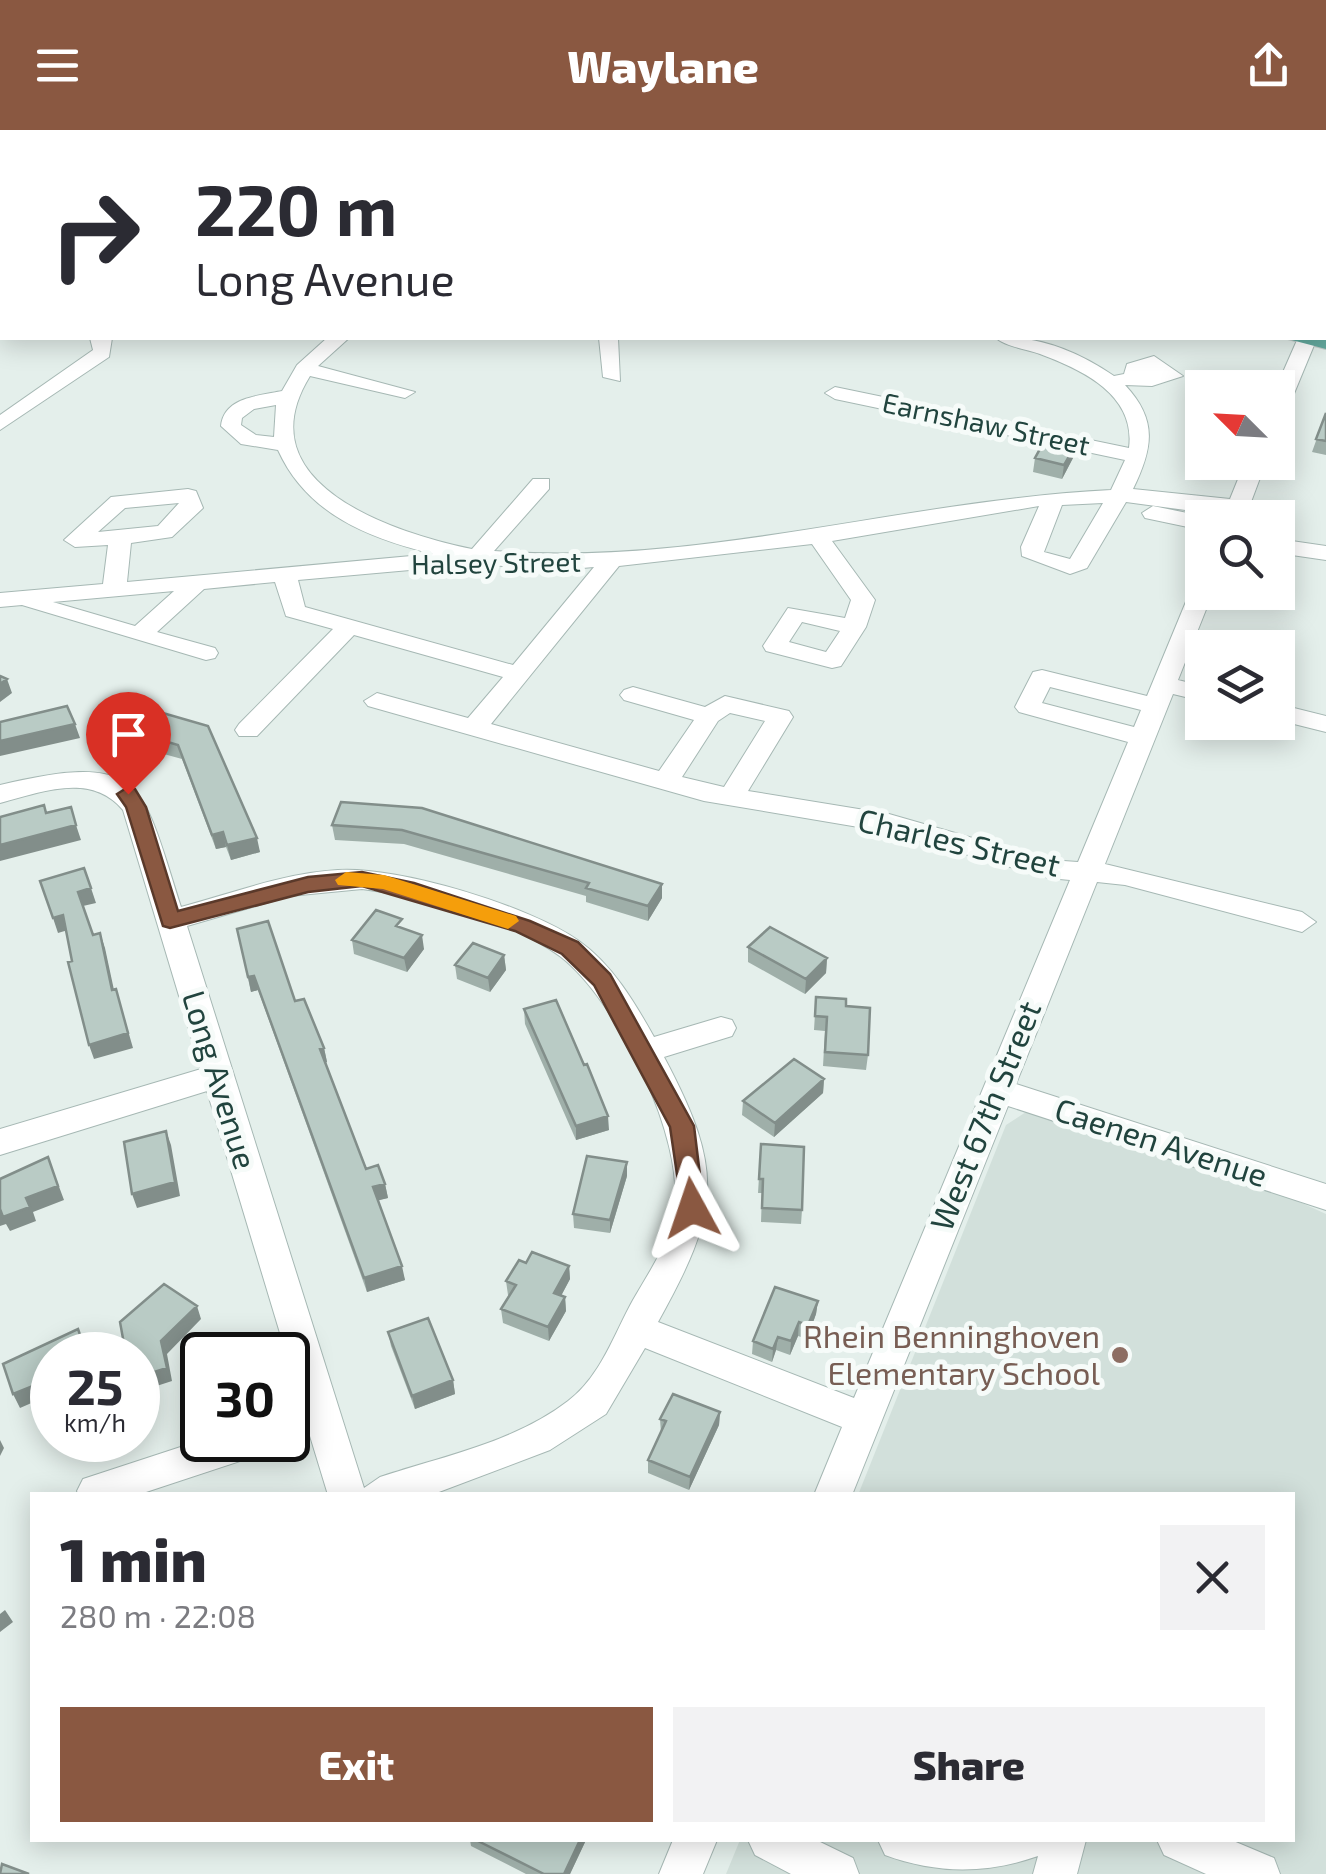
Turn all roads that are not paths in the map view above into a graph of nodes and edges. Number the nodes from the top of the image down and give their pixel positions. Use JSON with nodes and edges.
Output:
{"nodes":[{"id":1,"x":102,"y":340,"type":"edge"},
{"id":2,"x":338,"y":340,"type":"edge"},
{"id":3,"x":608,"y":340,"type":"edge"},
{"id":4,"x":1013,"y":340,"type":"edge"},
{"id":5,"x":1308,"y":340,"type":"edge"},
{"id":6,"x":304,"y":369,"type":"junction"},
{"id":7,"x":1295,"y":370,"type":"edge"},
{"id":8,"x":1134,"y":376,"type":"dead end"},
{"id":9,"x":612,"y":377,"type":"dead end"},
{"id":10,"x":1111,"y":383,"type":"junction"},
{"id":11,"x":405,"y":392,"type":"dead end"},
{"id":12,"x":836,"y":392,"type":"dead end"},
{"id":13,"x":289,"y":396,"type":"junction"},
{"id":14,"x":0,"y":424,"type":"edge"},
{"id":15,"x":286,"y":442,"type":"junction"},
{"id":16,"x":1136,"y":456,"type":"junction"},
{"id":17,"x":542,"y":484,"type":"dead end"},
{"id":18,"x":1054,"y":498,"type":"junction"},
{"id":19,"x":1113,"y":499,"type":"junction"},
{"id":20,"x":1185,"y":504,"type":"edge"},
{"id":21,"x":1185,"y":520,"type":"edge"},
{"id":22,"x":120,"y":537,"type":"dead end"},
{"id":23,"x":818,"y":537,"type":"junction"},
{"id":24,"x":1295,"y":548,"type":"edge"},
{"id":25,"x":1326,"y":553,"type":"edge"},
{"id":26,"x":477,"y":557,"type":"junction"},
{"id":27,"x":612,"y":560,"type":"junction"},
{"id":28,"x":286,"y":575,"type":"junction"},
{"id":29,"x":196,"y":584,"type":"junction"},
{"id":30,"x":114,"y":591,"type":"junction"},
{"id":31,"x":8,"y":600,"type":"edge"},
{"id":32,"x":1194,"y":610,"type":"edge"},
{"id":33,"x":854,"y":627,"type":"dead end"},
{"id":34,"x":348,"y":628,"type":"junction"},
{"id":35,"x":140,"y":634,"type":"junction"},
{"id":36,"x":206,"y":654,"type":"dead end"},
{"id":37,"x":519,"y":674,"type":"junction"},
{"id":38,"x":1185,"y":694,"type":"edge"},
{"id":39,"x":634,"y":695,"type":"dead end"},
{"id":40,"x":1159,"y":695,"type":"junction"},
{"id":41,"x":377,"y":702,"type":"dead end"},
{"id":42,"x":709,"y":716,"type":"junction"},
{"id":43,"x":1295,"y":716,"type":"edge"},
{"id":44,"x":1326,"y":724,"type":"edge"},
{"id":45,"x":474,"y":728,"type":"junction"},
{"id":46,"x":248,"y":730,"type":"dead end"},
{"id":47,"x":1140,"y":738,"type":"junction"},
{"id":48,"x":666,"y":781,"type":"junction"},
{"id":49,"x":0,"y":794,"type":"edge"},
{"id":50,"x":732,"y":796,"type":"junction"},
{"id":51,"x":1086,"y":871,"type":"junction"},
{"id":52,"x":170,"y":920,"type":"junction"},
{"id":53,"x":1302,"y":922,"type":"dead end"},
{"id":54,"x":721,"y":1028,"type":"dead end"},
{"id":55,"x":644,"y":1052,"type":"junction"},
{"id":56,"x":218,"y":1076,"type":"junction"},
{"id":57,"x":996,"y":1090,"type":"junction"},
{"id":58,"x":0,"y":1142,"type":"edge"},
{"id":59,"x":1326,"y":1196,"type":"edge"},
{"id":60,"x":636,"y":1330,"type":"junction"},
{"id":61,"x":282,"y":1332,"type":"edge"},
{"id":62,"x":864,"y":1419,"type":"junction"},
{"id":63,"x":310,"y":1432,"type":"edge"},
{"id":64,"x":186,"y":1462,"type":"edge"},
{"id":65,"x":96,"y":1491,"type":"dead end"},
{"id":66,"x":345,"y":1492,"type":"edge"},
{"id":67,"x":388,"y":1492,"type":"edge"},
{"id":68,"x":835,"y":1492,"type":"edge"},
{"id":69,"x":694,"y":1842,"type":"edge"},
{"id":70,"x":774,"y":1842,"type":"edge"},
{"id":71,"x":907,"y":1842,"type":"edge"},
{"id":72,"x":1019,"y":1842,"type":"edge"},
{"id":73,"x":1063,"y":1842,"type":"edge"},
{"id":74,"x":1184,"y":1842,"type":"edge"},
{"id":75,"x":681,"y":1874,"type":"edge"},
{"id":76,"x":836,"y":1874,"type":"edge"},
{"id":77,"x":1055,"y":1874,"type":"edge"},
{"id":78,"x":1258,"y":1874,"type":"edge"}],
"edges":[{"from":1,"to":14,"type":"street"},
{"from":2,"to":6,"type":"street"},
{"from":3,"to":9,"type":"street"},
{"from":4,"to":10,"type":"street"},
{"from":5,"to":7,"type":"street"},
{"from":6,"to":11,"type":"street"},
{"from":6,"to":13,"type":"street"},
{"from":8,"to":10,"type":"street"},
{"from":10,"to":16,"type":"street"},
{"from":12,"to":16,"type":"street","name":"Earnshaw Street"},
{"from":13,"to":15,"type":"street"},
{"from":13,"to":15,"type":"street"},
{"from":15,"to":26,"type":"street"},
{"from":16,"to":19,"type":"street"},
{"from":17,"to":26,"type":"street"},
{"from":18,"to":19,"type":"street","name":"Halsey Street"},
{"from":18,"to":19,"type":"street"},
{"from":18,"to":23,"type":"street","name":"Halsey Street"},
{"from":19,"to":20,"type":"street","name":"Halsey Street"},
{"from":19,"to":21,"type":"street","name":"Halsey Street"},
{"from":22,"to":30,"type":"street"},
{"from":23,"to":27,"type":"street","name":"Halsey Street"},
{"from":23,"to":33,"type":"street"},
{"from":24,"to":25,"type":"street"},
{"from":26,"to":27,"type":"street","name":"Halsey Street"},
{"from":26,"to":28,"type":"street","name":"Halsey Street"},
{"from":27,"to":37,"type":"street"},
{"from":28,"to":29,"type":"street","name":"Halsey Street"},
{"from":28,"to":34,"type":"street"},
{"from":29,"to":30,"type":"street","name":"Halsey Street"},
{"from":29,"to":35,"type":"street"},
{"from":30,"to":31,"type":"street","name":"Halsey Street"},
{"from":31,"to":35,"type":"street"},
{"from":32,"to":40,"type":"street","name":"West 67th Street"},
{"from":34,"to":37,"type":"street"},
{"from":34,"to":46,"type":"street"},
{"from":35,"to":36,"type":"street"},
{"from":37,"to":45,"type":"street"},
{"from":38,"to":40,"type":"street"},
{"from":39,"to":42,"type":"street"},
{"from":40,"to":47,"type":"street","name":"West 67th Street"},
{"from":40,"to":47,"type":"street"},
{"from":41,"to":45,"type":"street","name":"Charles Street"},
{"from":42,"to":48,"type":"street"},
{"from":42,"to":50,"type":"street"},
{"from":43,"to":44,"type":"street"},
{"from":45,"to":48,"type":"street","name":"Charles Street"},
{"from":47,"to":51,"type":"street","name":"West 67th Street"},
{"from":48,"to":50,"type":"street","name":"Charles Street"},
{"from":49,"to":52,"type":"street","name":"Long Avenue"},
{"from":50,"to":51,"type":"street","name":"Charles Street"},
{"from":51,"to":53,"type":"street","name":"Charles Street"},
{"from":51,"to":57,"type":"street","name":"West 67th Street"},
{"from":52,"to":55,"type":"street"},
{"from":52,"to":56,"type":"street","name":"Long Avenue"},
{"from":54,"to":55,"type":"street"},
{"from":55,"to":60,"type":"street"},
{"from":56,"to":58,"type":"street"},
{"from":56,"to":61,"type":"street","name":"Long Avenue"},
{"from":57,"to":59,"type":"street","name":"Caenen Avenue"},
{"from":57,"to":62,"type":"street","name":"West 67th Street"},
{"from":60,"to":62,"type":"street"},
{"from":60,"to":67,"type":"street"},
{"from":62,"to":68,"type":"street","name":"West 67th Street"},
{"from":63,"to":66,"type":"street","name":"Long Avenue"},
{"from":64,"to":65,"type":"street"},
{"from":69,"to":75,"type":"street"},
{"from":70,"to":76,"type":"street"},
{"from":71,"to":72,"type":"street"},
{"from":73,"to":77,"type":"street"},
{"from":74,"to":78,"type":"street"}]}
